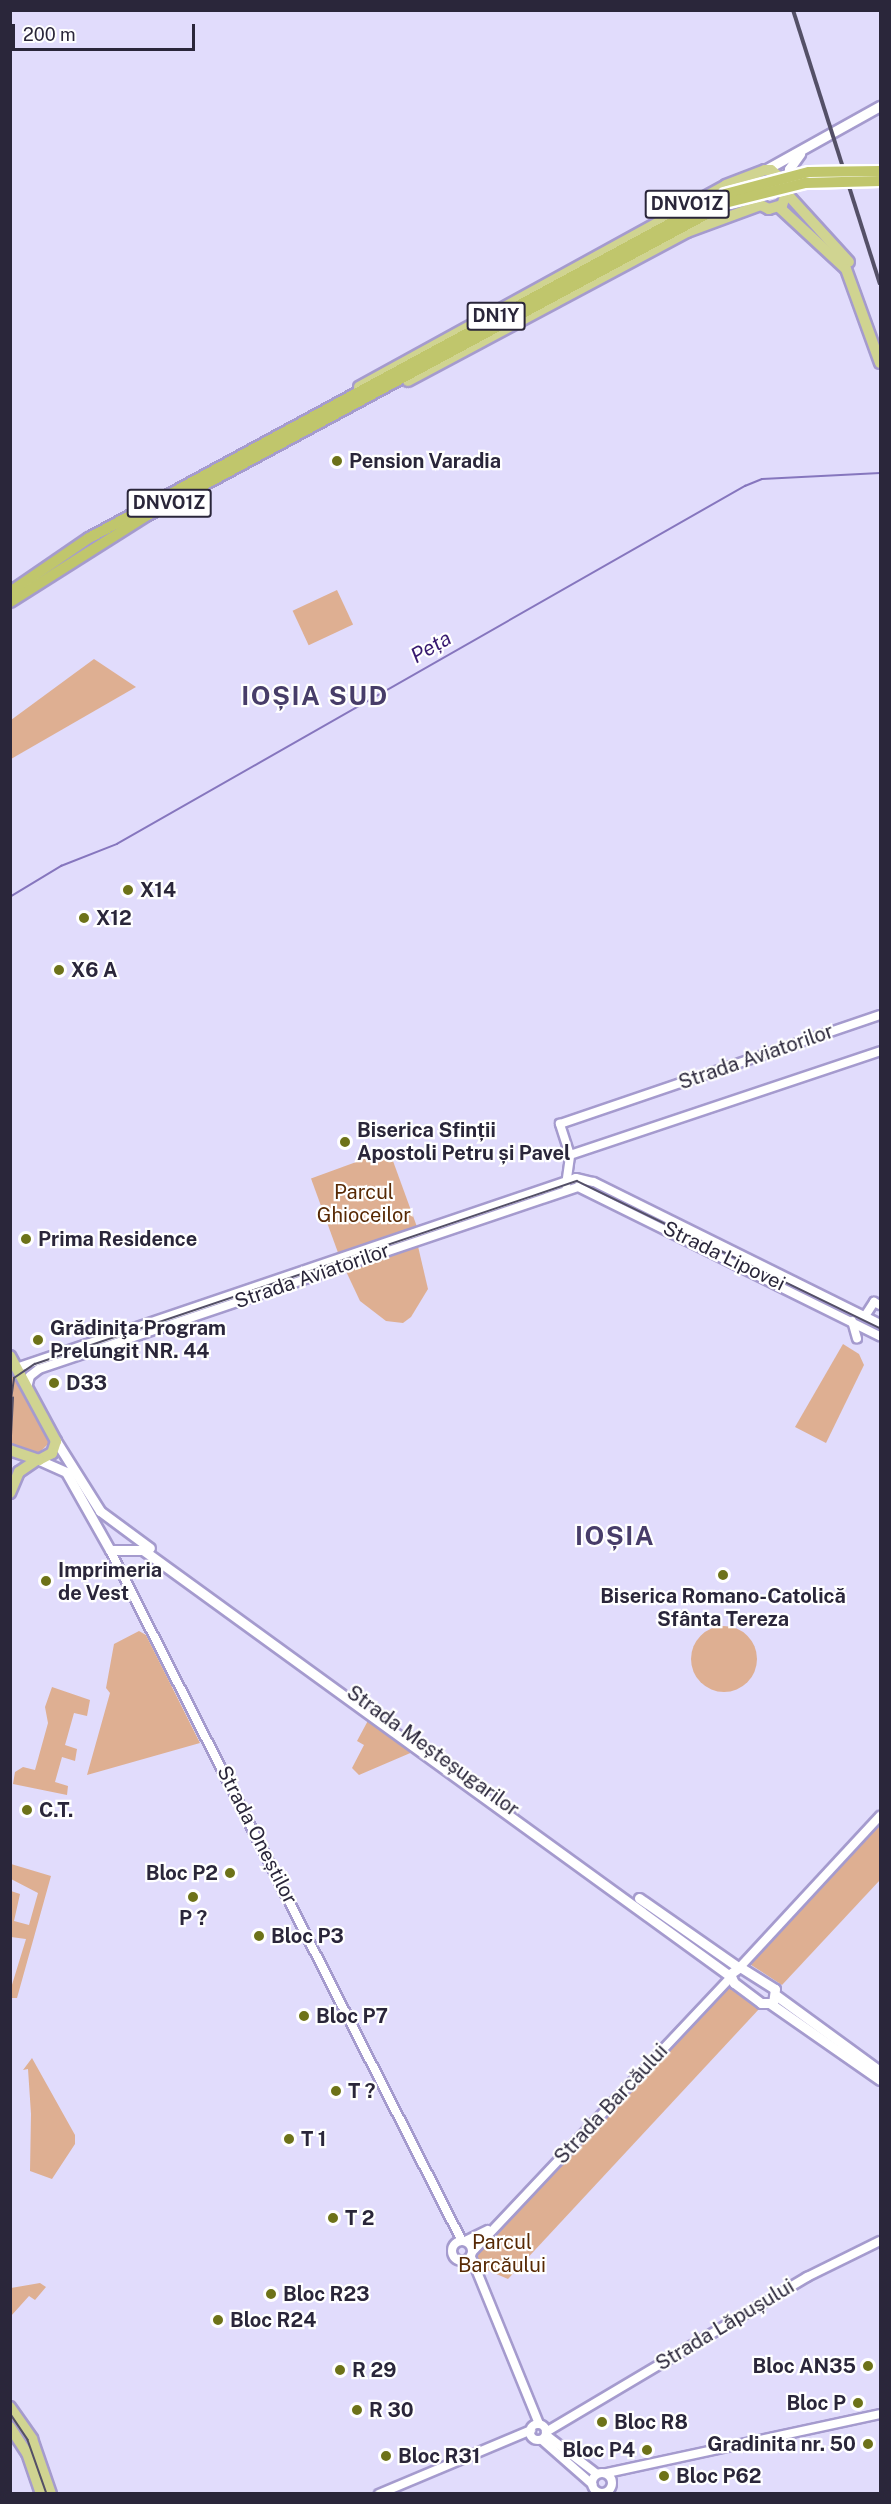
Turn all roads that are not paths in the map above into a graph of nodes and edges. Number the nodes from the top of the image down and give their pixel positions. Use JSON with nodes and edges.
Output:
{"nodes":[{"id":1,"x":880,"y":106,"type":"edge"},
{"id":2,"x":806,"y":148,"type":"junction"},
{"id":3,"x":880,"y":171,"type":"edge"},
{"id":4,"x":760,"y":172,"type":"junction"},
{"id":5,"x":880,"y":181,"type":"edge"},
{"id":6,"x":787,"y":182,"type":"junction"},
{"id":7,"x":789,"y":196,"type":"junction"},
{"id":8,"x":727,"y":198,"type":"junction"},
{"id":9,"x":759,"y":206,"type":"junction"},
{"id":10,"x":779,"y":207,"type":"junction"},
{"id":11,"x":880,"y":340,"type":"edge"},
{"id":12,"x":880,"y":363,"type":"edge"},
{"id":13,"x":334,"y":414,"type":"junction"},
{"id":14,"x":269,"y":440,"type":"junction"},
{"id":15,"x":14,"y":589,"type":"edge"},
{"id":16,"x":10,"y":602,"type":"edge"},
{"id":17,"x":880,"y":1015,"type":"edge"},
{"id":18,"x":880,"y":1051,"type":"edge"},
{"id":19,"x":570,"y":1155,"type":"junction"},
{"id":20,"x":567,"y":1180,"type":"junction"},
{"id":21,"x":564,"y":1190,"type":"junction"},
{"id":22,"x":880,"y":1305,"type":"edge"},
{"id":23,"x":865,"y":1316,"type":"junction"},
{"id":24,"x":851,"y":1320,"type":"junction"},
{"id":25,"x":880,"y":1324,"type":"edge"},
{"id":26,"x":880,"y":1336,"type":"edge"},
{"id":27,"x":857,"y":1338,"type":"dead end"},
{"id":28,"x":10,"y":1356,"type":"edge"},
{"id":29,"x":14,"y":1367,"type":"edge"},
{"id":30,"x":27,"y":1389,"type":"junction"},
{"id":31,"x":56,"y":1441,"type":"junction"},
{"id":32,"x":10,"y":1450,"type":"edge"},
{"id":33,"x":38,"y":1460,"type":"junction"},
{"id":34,"x":10,"y":1493,"type":"edge"},
{"id":35,"x":119,"y":1524,"type":"junction"},
{"id":36,"x":131,"y":1532,"type":"junction"},
{"id":37,"x":105,"y":1538,"type":"junction"},
{"id":38,"x":118,"y":1552,"type":"junction"},
{"id":39,"x":880,"y":1816,"type":"edge"},
{"id":40,"x":743,"y":1966,"type":"junction"},
{"id":41,"x":730,"y":1980,"type":"junction"},
{"id":42,"x":774,"y":2000,"type":"junction"},
{"id":43,"x":880,"y":2071,"type":"edge"},
{"id":44,"x":880,"y":2080,"type":"edge"},
{"id":45,"x":443,"y":2210,"type":"junction"},
{"id":46,"x":496,"y":2224,"type":"junction"},
{"id":47,"x":464,"y":2241,"type":"junction"},
{"id":48,"x":880,"y":2241,"type":"edge"},
{"id":49,"x":453,"y":2246,"type":"junction"},
{"id":50,"x":468,"y":2257,"type":"junction"},
{"id":51,"x":10,"y":2407,"type":"edge"},
{"id":52,"x":880,"y":2414,"type":"edge"},
{"id":53,"x":10,"y":2427,"type":"edge"},
{"id":54,"x":539,"y":2432,"type":"junction"},
{"id":55,"x":627,"y":2471,"type":"junction"},
{"id":56,"x":602,"y":2474,"type":"junction"},
{"id":57,"x":592,"y":2484,"type":"junction"},
{"id":58,"x":612,"y":2484,"type":"junction"},
{"id":59,"x":41,"y":2493,"type":"edge"},
{"id":60,"x":51,"y":2493,"type":"edge"},
{"id":61,"x":379,"y":2493,"type":"edge"},
{"id":62,"x":603,"y":2493,"type":"edge"},
{"id":63,"x":619,"y":2493,"type":"edge"}],
"edges":[{"from":1,"to":2,"type":"main road"},
{"from":2,"to":4,"type":"main road"},
{"from":2,"to":6,"type":"main road"},
{"from":3,"to":8,"type":"highway","number":"DN1Y","bridge":true},
{"from":4,"to":6,"type":"main road"},
{"from":4,"to":9,"type":"main road","number":"DNVO1Z"},
{"from":4,"to":14,"type":"main road","number":"DNVO1Z"},
{"from":5,"to":8,"type":"highway","number":"DN1Y","bridge":true},
{"from":6,"to":7,"type":"main road"},
{"from":7,"to":10,"type":"main road"},
{"from":7,"to":11,"type":"main road"},
{"from":8,"to":13,"type":"highway","number":"DN1Y"},
{"from":8,"to":14,"type":"highway","number":"DN1Y"},
{"from":9,"to":10,"type":"main road","number":"DNVO1Z"},
{"from":9,"to":13,"type":"main road","number":"DNVO1Z"},
{"from":10,"to":12,"type":"main road"},
{"from":13,"to":16,"type":"highway","number":"DNVO1Z"},
{"from":14,"to":15,"type":"highway","number":"DNVO1Z"},
{"from":17,"to":19,"type":"street","name":"Strada Aviatorilor"},
{"from":18,"to":19,"type":"street","name":"Strada Aviatorilor"},
{"from":19,"to":20,"type":"street","name":"Strada Aviatorilor"},
{"from":20,"to":21,"type":"street","name":"Strada Aviatorilor"},
{"from":20,"to":23,"type":"street","name":"Strada Lipovei"},
{"from":20,"to":29,"type":"street","name":"Strada Aviatorilor"},
{"from":21,"to":24,"type":"street","name":"Strada Lipovei"},
{"from":21,"to":30,"type":"street","name":"Strada Aviatorilor"},
{"from":22,"to":23,"type":"street"},
{"from":23,"to":25,"type":"street","name":"Strada Lipovei"},
{"from":24,"to":26,"type":"street","name":"Strada Lipovei"},
{"from":24,"to":27,"type":"street"},
{"from":28,"to":29,"type":"main road"},
{"from":29,"to":30,"type":"main road"},
{"from":30,"to":31,"type":"main road"},
{"from":31,"to":33,"type":"main road"},
{"from":31,"to":35,"type":"main road"},
{"from":32,"to":33,"type":"main road"},
{"from":33,"to":34,"type":"main road"},
{"from":33,"to":37,"type":"main road"},
{"from":35,"to":36,"type":"main road","name":"Strada Meșteșugarilor"},
{"from":35,"to":37,"type":"main road"},
{"from":36,"to":38,"type":"main road"},
{"from":36,"to":40,"type":"main road","name":"Strada Meșteșugarilor"},
{"from":37,"to":38,"type":"main road"},
{"from":38,"to":41,"type":"main road","name":"Strada Meșteșugarilor"},
{"from":38,"to":45,"type":"street","name":"Strada Oneștilor"},
{"from":39,"to":40,"type":"street"},
{"from":40,"to":41,"type":"main road"},
{"from":40,"to":42,"type":"main road","name":"Strada Meșteșugarilor"},
{"from":41,"to":42,"type":"main road","name":"Strada Meșteșugarilor"},
{"from":41,"to":46,"type":"street","name":"Strada Barcăului"},
{"from":42,"to":43,"type":"main road"},
{"from":42,"to":44,"type":"main road"},
{"from":45,"to":47,"type":"street","name":"Strada Oneștilor"},
{"from":45,"to":49,"type":"street","name":"Strada Oneștilor"},
{"from":46,"to":47,"type":"street","name":"Strada Barcăului"},
{"from":46,"to":50,"type":"street","name":"Strada Barcăului"},
{"from":47,"to":49,"type":"street","name":"Strada Barcăului"},
{"from":47,"to":50,"type":"street","name":"Strada Oneștilor"},
{"from":48,"to":54,"type":"street","name":"Strada Lăpușului"},
{"from":49,"to":50,"type":"street","name":"Strada Oneștilor"},
{"from":50,"to":54,"type":"street"},
{"from":51,"to":60,"type":"main road"},
{"from":52,"to":55,"type":"street"},
{"from":53,"to":59,"type":"main road"},
{"from":54,"to":56,"type":"street"},
{"from":54,"to":57,"type":"street"},
{"from":54,"to":61,"type":"street","name":"Strada Lăpușului"},
{"from":55,"to":56,"type":"street"},
{"from":55,"to":58,"type":"street"},
{"from":56,"to":57,"type":"street"},
{"from":56,"to":58,"type":"street"},
{"from":57,"to":62,"type":"street"},
{"from":58,"to":62,"type":"street"},
{"from":58,"to":63,"type":"street"}]}
